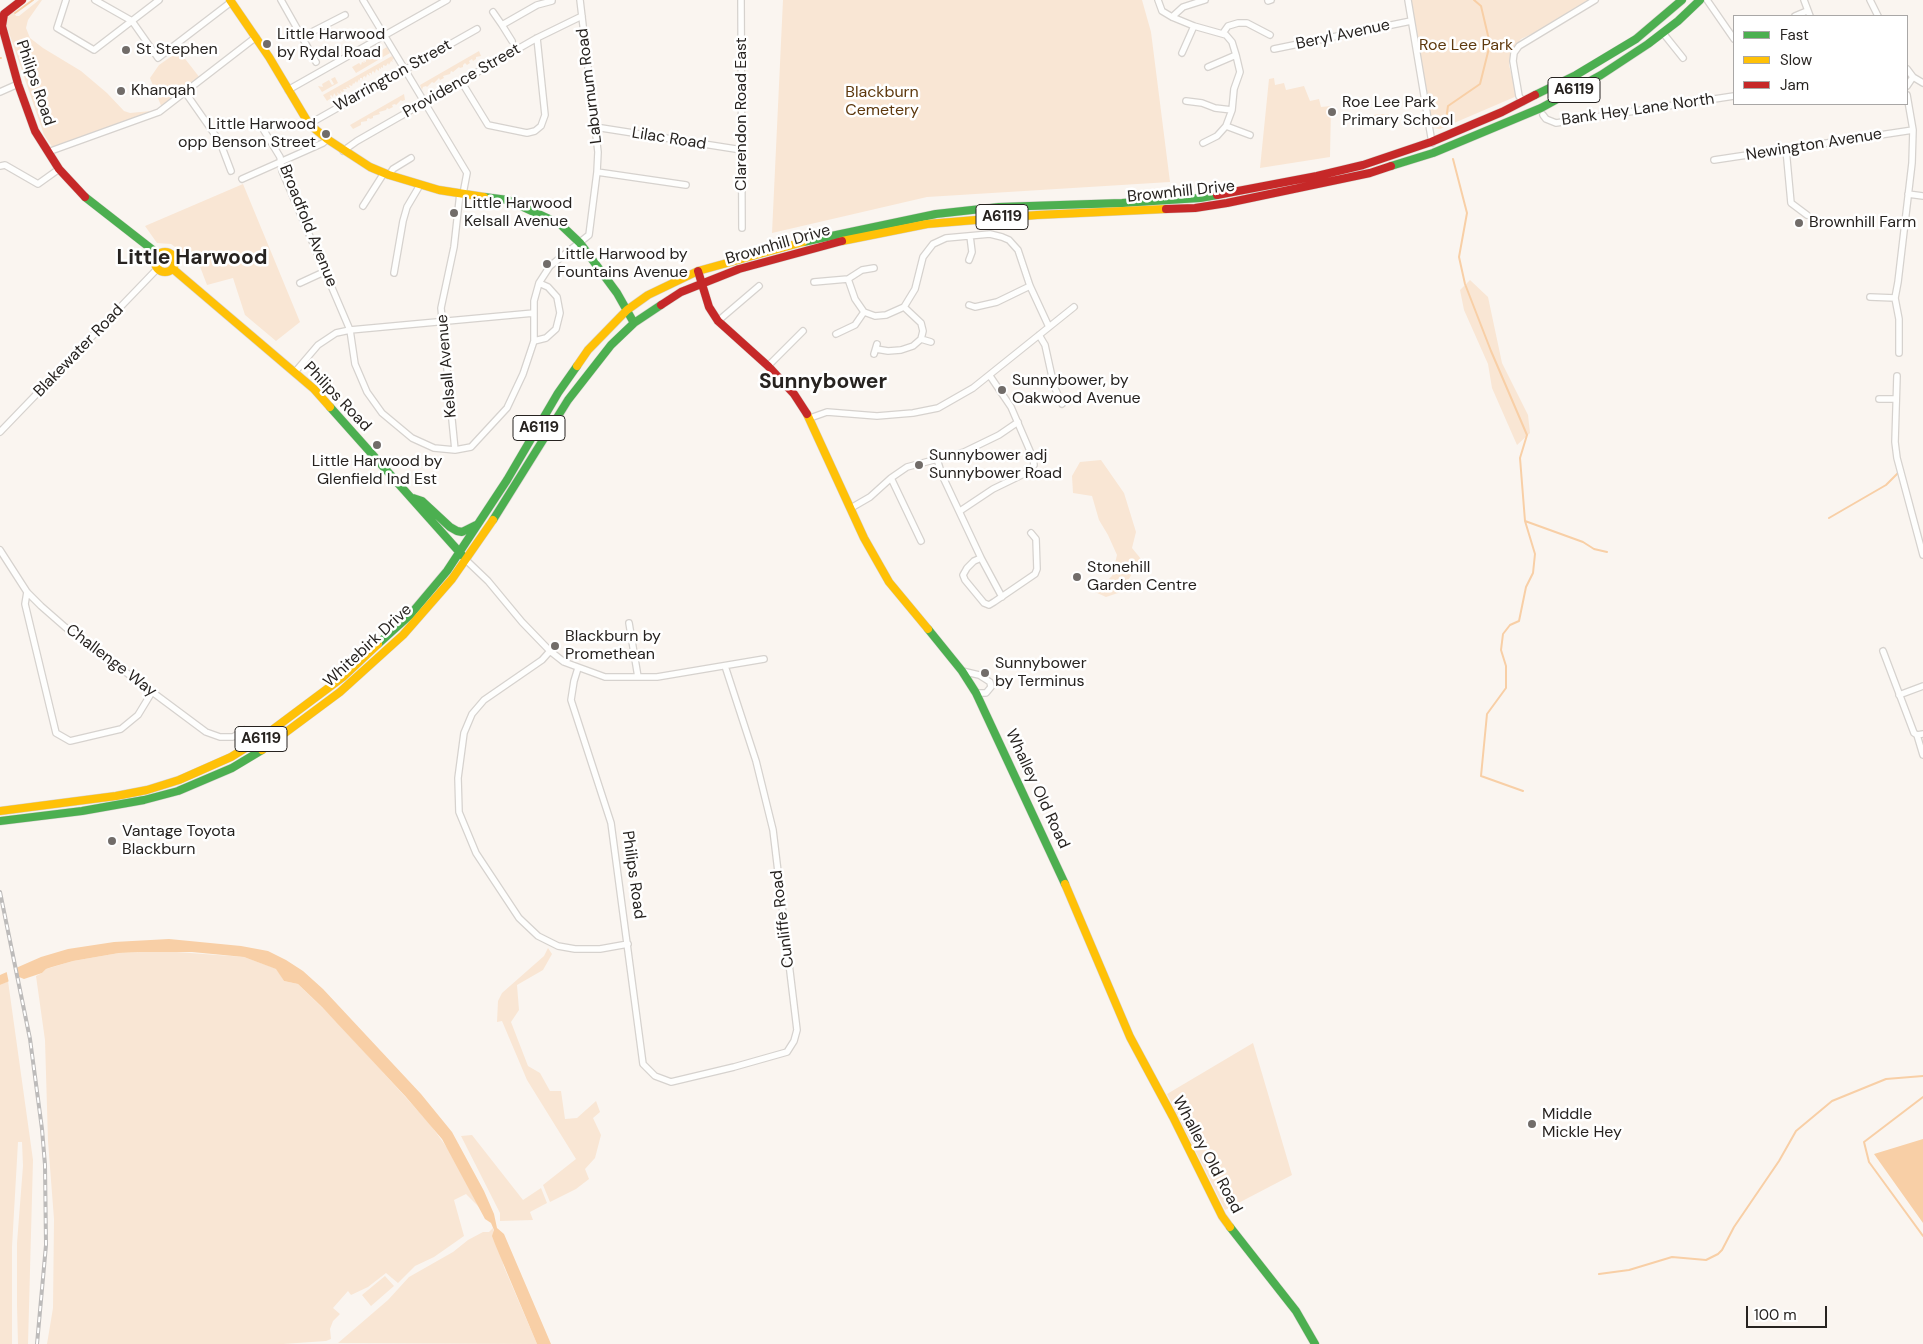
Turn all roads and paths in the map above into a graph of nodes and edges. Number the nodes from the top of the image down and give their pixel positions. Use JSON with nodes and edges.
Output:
{"nodes":[{"id":1,"x":22,"y":0,"type":"edge"},
{"id":2,"x":66,"y":0,"type":"edge"},
{"id":3,"x":95,"y":0,"type":"edge"},
{"id":4,"x":159,"y":0,"type":"edge"},
{"id":5,"x":281,"y":0,"type":"edge"},
{"id":6,"x":363,"y":0,"type":"edge"},
{"id":7,"x":447,"y":0,"type":"edge"},
{"id":8,"x":552,"y":0,"type":"edge"},
{"id":9,"x":580,"y":0,"type":"edge"},
{"id":10,"x":741,"y":0,"type":"edge"},
{"id":11,"x":1158,"y":0,"type":"edge"},
{"id":12,"x":1205,"y":0,"type":"edge"},
{"id":13,"x":1408,"y":0,"type":"edge"},
{"id":14,"x":1595,"y":0,"type":"edge"},
{"id":15,"x":1682,"y":0,"type":"edge"},
{"id":16,"x":1700,"y":0,"type":"edge"},
{"id":17,"x":1707,"y":0,"type":"edge"},
{"id":18,"x":1804,"y":0,"type":"edge"},
{"id":19,"x":1870,"y":0,"type":"edge"},
{"id":20,"x":230,"y":1,"type":"edge"},
{"id":21,"x":493,"y":12,"type":"dead end"},
{"id":22,"x":2,"y":13,"type":"edge"},
{"id":23,"x":1809,"y":13,"type":"edge"},
{"id":24,"x":345,"y":15,"type":"dead end"},
{"id":25,"x":1878,"y":15,"type":"edge"},
{"id":26,"x":582,"y":16,"type":"junction"},
{"id":27,"x":1172,"y":17,"type":"junction"},
{"id":28,"x":132,"y":21,"type":"junction"},
{"id":29,"x":1412,"y":21,"type":"junction"},
{"id":30,"x":502,"y":25,"type":"junction"},
{"id":31,"x":1194,"y":26,"type":"junction"},
{"id":32,"x":477,"y":29,"type":"dead end"},
{"id":33,"x":1223,"y":33,"type":"junction"},
{"id":34,"x":1663,"y":33,"type":"junction"},
{"id":35,"x":383,"y":35,"type":"junction"},
{"id":36,"x":1270,"y":35,"type":"dead end"},
{"id":37,"x":256,"y":37,"type":"junction"},
{"id":38,"x":302,"y":37,"type":"junction"},
{"id":39,"x":537,"y":38,"type":"junction"},
{"id":40,"x":1733,"y":38,"type":"edge"},
{"id":41,"x":512,"y":41,"type":"dead end"},
{"id":42,"x":1274,"y":49,"type":"dead end"},
{"id":43,"x":1182,"y":53,"type":"dead end"},
{"id":44,"x":1236,"y":55,"type":"junction"},
{"id":45,"x":1683,"y":58,"type":"dead end"},
{"id":46,"x":316,"y":62,"type":"dead end"},
{"id":47,"x":1208,"y":67,"type":"dead end"},
{"id":48,"x":404,"y":70,"type":"junction"},
{"id":49,"x":1908,"y":70,"type":"edge"},
{"id":50,"x":1914,"y":77,"type":"junction"},
{"id":51,"x":461,"y":82,"type":"junction"},
{"id":52,"x":1923,"y":83,"type":"edge"},
{"id":53,"x":18,"y":84,"type":"junction"},
{"id":54,"x":1908,"y":85,"type":"edge"},
{"id":55,"x":288,"y":90,"type":"junction"},
{"id":56,"x":0,"y":92,"type":"edge"},
{"id":57,"x":185,"y":92,"type":"junction"},
{"id":58,"x":1733,"y":96,"type":"edge"},
{"id":59,"x":1186,"y":101,"type":"dead end"},
{"id":60,"x":1908,"y":101,"type":"edge"},
{"id":61,"x":1523,"y":102,"type":"junction"},
{"id":62,"x":424,"y":103,"type":"junction"},
{"id":63,"x":1232,"y":110,"type":"junction"},
{"id":64,"x":1544,"y":115,"type":"dead end"},
{"id":65,"x":260,"y":124,"type":"dead end"},
{"id":66,"x":309,"y":124,"type":"junction"},
{"id":67,"x":1226,"y":126,"type":"junction"},
{"id":68,"x":595,"y":127,"type":"junction"},
{"id":69,"x":1913,"y":130,"type":"junction"},
{"id":70,"x":1250,"y":135,"type":"dead end"},
{"id":71,"x":327,"y":139,"type":"junction"},
{"id":72,"x":1431,"y":142,"type":"junction"},
{"id":73,"x":1203,"y":143,"type":"dead end"},
{"id":74,"x":1786,"y":149,"type":"junction"},
{"id":75,"x":742,"y":150,"type":"junction"},
{"id":76,"x":343,"y":151,"type":"junction"},
{"id":77,"x":48,"y":152,"type":"junction"},
{"id":78,"x":1433,"y":153,"type":"junction"},
{"id":79,"x":411,"y":158,"type":"dead end"},
{"id":80,"x":1714,"y":160,"type":"dead end"},
{"id":81,"x":281,"y":162,"type":"junction"},
{"id":82,"x":0,"y":166,"type":"edge"},
{"id":83,"x":59,"y":169,"type":"junction"},
{"id":84,"x":230,"y":172,"type":"dead end"},
{"id":85,"x":597,"y":172,"type":"junction"},
{"id":86,"x":386,"y":174,"type":"junction"},
{"id":87,"x":242,"y":178,"type":"dead end"},
{"id":88,"x":420,"y":185,"type":"junction"},
{"id":89,"x":686,"y":186,"type":"dead end"},
{"id":90,"x":462,"y":194,"type":"junction"},
{"id":91,"x":1908,"y":194,"type":"junction"},
{"id":92,"x":1923,"y":196,"type":"edge"},
{"id":93,"x":363,"y":206,"type":"dead end"},
{"id":94,"x":1807,"y":215,"type":"dead end"},
{"id":95,"x":742,"y":228,"type":"dead end"},
{"id":96,"x":970,"y":236,"type":"junction"},
{"id":97,"x":580,"y":243,"type":"junction"},
{"id":98,"x":158,"y":254,"type":"junction"},
{"id":99,"x":969,"y":260,"type":"dead end"},
{"id":100,"x":874,"y":268,"type":"dead end"},
{"id":101,"x":157,"y":269,"type":"junction"},
{"id":102,"x":173,"y":269,"type":"junction"},
{"id":103,"x":698,"y":271,"type":"junction"},
{"id":104,"x":326,"y":272,"type":"junction"},
{"id":105,"x":394,"y":273,"type":"dead end"},
{"id":106,"x":848,"y":279,"type":"junction"},
{"id":107,"x":814,"y":282,"type":"dead end"},
{"id":108,"x":300,"y":283,"type":"dead end"},
{"id":109,"x":539,"y":283,"type":"junction"},
{"id":110,"x":702,"y":284,"type":"junction"},
{"id":111,"x":759,"y":286,"type":"dead end"},
{"id":112,"x":1030,"y":286,"type":"junction"},
{"id":113,"x":1870,"y":297,"type":"dead end"},
{"id":114,"x":1895,"y":298,"type":"junction"},
{"id":115,"x":969,"y":305,"type":"dead end"},
{"id":116,"x":904,"y":307,"type":"junction"},
{"id":117,"x":1074,"y":307,"type":"dead end"},
{"id":118,"x":627,"y":310,"type":"junction"},
{"id":119,"x":864,"y":312,"type":"junction"},
{"id":120,"x":534,"y":313,"type":"junction"},
{"id":121,"x":442,"y":321,"type":"junction"},
{"id":122,"x":718,"y":321,"type":"junction"},
{"id":123,"x":634,"y":323,"type":"junction"},
{"id":124,"x":1049,"y":327,"type":"junction"},
{"id":125,"x":350,"y":330,"type":"junction"},
{"id":126,"x":803,"y":331,"type":"dead end"},
{"id":127,"x":836,"y":334,"type":"dead end"},
{"id":128,"x":1039,"y":335,"type":"junction"},
{"id":129,"x":921,"y":339,"type":"junction"},
{"id":130,"x":534,"y":341,"type":"junction"},
{"id":131,"x":931,"y":342,"type":"dead end"},
{"id":132,"x":876,"y":349,"type":"dead end"},
{"id":133,"x":1898,"y":353,"type":"dead end"},
{"id":134,"x":768,"y":366,"type":"junction"},
{"id":135,"x":295,"y":372,"type":"junction"},
{"id":136,"x":990,"y":376,"type":"junction"},
{"id":137,"x":1897,"y":376,"type":"dead end"},
{"id":138,"x":1879,"y":398,"type":"dead end"},
{"id":139,"x":1896,"y":399,"type":"junction"},
{"id":140,"x":1062,"y":404,"type":"dead end"},
{"id":141,"x":810,"y":418,"type":"junction"},
{"id":142,"x":1018,"y":422,"type":"junction"},
{"id":143,"x":0,"y":432,"type":"edge"},
{"id":144,"x":455,"y":450,"type":"junction"},
{"id":145,"x":937,"y":459,"type":"junction"},
{"id":146,"x":891,"y":478,"type":"junction"},
{"id":147,"x":411,"y":498,"type":"junction"},
{"id":148,"x":851,"y":508,"type":"junction"},
{"id":149,"x":960,"y":511,"type":"junction"},
{"id":150,"x":479,"y":523,"type":"junction"},
{"id":151,"x":1031,"y":533,"type":"dead end"},
{"id":152,"x":921,"y":541,"type":"dead end"},
{"id":153,"x":0,"y":550,"type":"edge"},
{"id":154,"x":460,"y":553,"type":"junction"},
{"id":155,"x":1923,"y":555,"type":"edge"},
{"id":156,"x":982,"y":558,"type":"junction"},
{"id":157,"x":466,"y":560,"type":"junction"},
{"id":158,"x":27,"y":592,"type":"junction"},
{"id":159,"x":1002,"y":597,"type":"junction"},
{"id":160,"x":629,"y":624,"type":"dead end"},
{"id":161,"x":550,"y":651,"type":"junction"},
{"id":162,"x":1883,"y":651,"type":"dead end"},
{"id":163,"x":764,"y":659,"type":"dead end"},
{"id":164,"x":726,"y":666,"type":"junction"},
{"id":165,"x":578,"y":668,"type":"junction"},
{"id":166,"x":962,"y":672,"type":"junction"},
{"id":167,"x":638,"y":677,"type":"junction"},
{"id":168,"x":1923,"y":686,"type":"edge"},
{"id":169,"x":152,"y":692,"type":"junction"},
{"id":170,"x":976,"y":693,"type":"junction"},
{"id":171,"x":1899,"y":695,"type":"junction"},
{"id":172,"x":244,"y":730,"type":"dead end"},
{"id":173,"x":1920,"y":735,"type":"edge"},
{"id":174,"x":1923,"y":755,"type":"edge"},
{"id":175,"x":0,"y":810,"type":"edge"},
{"id":176,"x":0,"y":821,"type":"edge"},
{"id":177,"x":628,"y":944,"type":"junction"},
{"id":178,"x":666,"y":1081,"type":"joint"},
{"id":179,"x":1315,"y":1344,"type":"edge"}],
"edges":[{"from":1,"to":22,"type":"main road","name":"Philips Road"},
{"from":2,"to":28,"type":"street"},
{"from":3,"to":28,"type":"street"},
{"from":4,"to":28,"type":"street"},
{"from":5,"to":38,"type":"street"},
{"from":6,"to":35,"type":"street","name":"Kelsall Avenue"},
{"from":7,"to":35,"type":"street"},
{"from":8,"to":30,"type":"street"},
{"from":9,"to":26,"type":"street","name":"Laburnum Road"},
{"from":10,"to":75,"type":"street","name":"Clarendon Road East"},
{"from":11,"to":27,"type":"street"},
{"from":12,"to":27,"type":"street"},
{"from":13,"to":29,"type":"street"},
{"from":14,"to":61,"type":"street"},
{"from":15,"to":61,"type":"main road","name":"Brownhill Drive","number":"A6119"},
{"from":16,"to":34,"type":"main road","name":"Brownhill Drive","number":"A6119"},
{"from":17,"to":40,"type":"street"},
{"from":18,"to":23,"type":"street"},
{"from":19,"to":25,"type":"street"},
{"from":20,"to":28,"type":"street"},
{"from":20,"to":37,"type":"main road"},
{"from":21,"to":30,"type":"street"},
{"from":22,"to":53,"type":"main road","name":"Philips Road"},
{"from":24,"to":38,"type":"street"},
{"from":26,"to":39,"type":"street","name":"Providence Street"},
{"from":26,"to":68,"type":"street","name":"Laburnum Road"},
{"from":27,"to":31,"type":"street"},
{"from":29,"to":42,"type":"street","name":"Beryl Avenue"},
{"from":29,"to":72,"type":"street"},
{"from":30,"to":41,"type":"street"},
{"from":31,"to":33,"type":"street"},
{"from":31,"to":43,"type":"street"},
{"from":32,"to":48,"type":"street","name":"Warrington Street"},
{"from":33,"to":36,"type":"street"},
{"from":33,"to":44,"type":"street"},
{"from":34,"to":45,"type":"street"},
{"from":34,"to":78,"type":"main road","name":"Brownhill Drive","number":"A6119"},
{"from":35,"to":48,"type":"street","name":"Kelsall Avenue"},
{"from":35,"to":55,"type":"street"},
{"from":37,"to":55,"type":"main road"},
{"from":37,"to":57,"type":"street"},
{"from":38,"to":46,"type":"street"},
{"from":39,"to":51,"type":"street","name":"Providence Street"},
{"from":39,"to":51,"type":"street"},
{"from":44,"to":47,"type":"street"},
{"from":44,"to":63,"type":"street"},
{"from":48,"to":62,"type":"street","name":"Kelsall Avenue"},
{"from":48,"to":66,"type":"street","name":"Warrington Street"},
{"from":49,"to":50,"type":"street"},
{"from":50,"to":52,"type":"street"},
{"from":50,"to":54,"type":"street"},
{"from":51,"to":62,"type":"street","name":"Providence Street"},
{"from":53,"to":56,"type":"street"},
{"from":53,"to":77,"type":"main road","name":"Philips Road"},
{"from":55,"to":66,"type":"main road"},
{"from":57,"to":77,"type":"street"},
{"from":57,"to":84,"type":"street"},
{"from":58,"to":64,"type":"street","name":"Bank Hey Lane North"},
{"from":59,"to":63,"type":"street"},
{"from":60,"to":69,"type":"street"},
{"from":61,"to":72,"type":"main road","name":"Brownhill Drive","number":"A6119"},
{"from":62,"to":76,"type":"street","name":"Providence Street"},
{"from":62,"to":90,"type":"street","name":"Kelsall Avenue"},
{"from":63,"to":67,"type":"street"},
{"from":65,"to":81,"type":"street","name":"Broadfold Avenue"},
{"from":66,"to":71,"type":"main road"},
{"from":67,"to":70,"type":"street"},
{"from":67,"to":73,"type":"street"},
{"from":68,"to":75,"type":"street","name":"Lilac Road"},
{"from":68,"to":85,"type":"street","name":"Laburnum Road"},
{"from":69,"to":74,"type":"street","name":"Newington Avenue"},
{"from":69,"to":91,"type":"street"},
{"from":71,"to":76,"type":"main road"},
{"from":71,"to":81,"type":"street"},
{"from":72,"to":78,"type":"street"},
{"from":72,"to":103,"type":"main road","name":"Brownhill Drive","number":"A6119"},
{"from":74,"to":80,"type":"street","name":"Newington Avenue"},
{"from":74,"to":94,"type":"street"},
{"from":75,"to":95,"type":"street","name":"Clarendon Road East"},
{"from":76,"to":86,"type":"main road"},
{"from":77,"to":83,"type":"main road","name":"Philips Road"},
{"from":78,"to":110,"type":"main road","name":"Brownhill Drive","number":"A6119"},
{"from":79,"to":86,"type":"street"},
{"from":81,"to":87,"type":"street"},
{"from":81,"to":104,"type":"street","name":"Broadfold Avenue"},
{"from":82,"to":83,"type":"street"},
{"from":83,"to":98,"type":"main road","name":"Philips Road"},
{"from":85,"to":89,"type":"street"},
{"from":85,"to":97,"type":"street","name":"Laburnum Road"},
{"from":86,"to":88,"type":"main road"},
{"from":86,"to":93,"type":"street"},
{"from":88,"to":90,"type":"main road"},
{"from":88,"to":105,"type":"street"},
{"from":90,"to":97,"type":"main road"},
{"from":90,"to":121,"type":"street","name":"Kelsall Avenue"},
{"from":91,"to":92,"type":"street"},
{"from":91,"to":114,"type":"street"},
{"from":96,"to":99,"type":"street"},
{"from":96,"to":112,"type":"street"},
{"from":96,"to":116,"type":"street"},
{"from":97,"to":109,"type":"street"},
{"from":97,"to":118,"type":"main road"},
{"from":98,"to":101,"type":"main road"},
{"from":98,"to":102,"type":"main road","name":"Philips Road"},
{"from":100,"to":106,"type":"street"},
{"from":101,"to":102,"type":"main road"},
{"from":101,"to":143,"type":"street","name":"Blakewater Road"},
{"from":102,"to":135,"type":"main road","name":"Philips Road"},
{"from":103,"to":110,"type":"main road","name":"Whalley Old Road"},
{"from":103,"to":118,"type":"main road","name":"Brownhill Drive","number":"A6119"},
{"from":104,"to":108,"type":"street"},
{"from":104,"to":125,"type":"street","name":"Broadfold Avenue"},
{"from":106,"to":107,"type":"street"},
{"from":106,"to":119,"type":"street"},
{"from":109,"to":120,"type":"street"},
{"from":109,"to":130,"type":"street"},
{"from":110,"to":122,"type":"main road","name":"Whalley Old Road"},
{"from":110,"to":123,"type":"main road","name":"Brownhill Drive","number":"A6119"},
{"from":111,"to":122,"type":"street"},
{"from":112,"to":115,"type":"street"},
{"from":112,"to":124,"type":"street"},
{"from":113,"to":114,"type":"street"},
{"from":114,"to":133,"type":"street"},
{"from":116,"to":119,"type":"street"},
{"from":116,"to":129,"type":"street"},
{"from":117,"to":124,"type":"street"},
{"from":118,"to":123,"type":"main road"},
{"from":118,"to":150,"type":"main road","name":"Whitebirk Drive","number":"A6119"},
{"from":119,"to":127,"type":"street"},
{"from":120,"to":121,"type":"street"},
{"from":120,"to":130,"type":"street"},
{"from":121,"to":125,"type":"street"},
{"from":121,"to":144,"type":"street","name":"Kelsall Avenue"},
{"from":122,"to":134,"type":"main road","name":"Whalley Old Road"},
{"from":123,"to":157,"type":"main road","name":"Whitebirk Drive","number":"A6119"},
{"from":124,"to":128,"type":"street"},
{"from":125,"to":135,"type":"street"},
{"from":125,"to":144,"type":"street","name":"Broadfold Avenue"},
{"from":126,"to":134,"type":"street"},
{"from":128,"to":136,"type":"street"},
{"from":128,"to":140,"type":"street"},
{"from":129,"to":131,"type":"street"},
{"from":129,"to":132,"type":"street"},
{"from":130,"to":144,"type":"street"},
{"from":134,"to":141,"type":"main road","name":"Whalley Old Road"},
{"from":135,"to":147,"type":"main road","name":"Philips Road"},
{"from":136,"to":141,"type":"street"},
{"from":136,"to":142,"type":"street"},
{"from":137,"to":139,"type":"street"},
{"from":138,"to":139,"type":"street"},
{"from":139,"to":155,"type":"street"},
{"from":141,"to":148,"type":"main road","name":"Whalley Old Road"},
{"from":142,"to":145,"type":"street"},
{"from":142,"to":149,"type":"street"},
{"from":145,"to":146,"type":"street"},
{"from":145,"to":149,"type":"street"},
{"from":146,"to":148,"type":"street"},
{"from":146,"to":152,"type":"street"},
{"from":147,"to":150,"type":"main road"},
{"from":147,"to":154,"type":"main road","name":"Philips Road"},
{"from":148,"to":166,"type":"main road","name":"Whalley Old Road"},
{"from":149,"to":156,"type":"street"},
{"from":150,"to":154,"type":"main road","name":"Whitebirk Drive","number":"A6119"},
{"from":151,"to":159,"type":"street"},
{"from":153,"to":158,"type":"street","name":"Challenge Way"},
{"from":154,"to":157,"type":"main road","name":"Philips Road"},
{"from":154,"to":175,"type":"main road","name":"Whitebirk Drive","number":"A6119"},
{"from":156,"to":159,"type":"street"},
{"from":156,"to":159,"type":"street"},
{"from":157,"to":161,"type":"street"},
{"from":157,"to":176,"type":"main road","name":"Whitebirk Drive","number":"A6119"},
{"from":158,"to":169,"type":"street","name":"Challenge Way"},
{"from":158,"to":169,"type":"street"},
{"from":160,"to":167,"type":"street"},
{"from":161,"to":165,"type":"street"},
{"from":161,"to":177,"type":"street"},
{"from":162,"to":171,"type":"street"},
{"from":163,"to":164,"type":"street"},
{"from":164,"to":167,"type":"street"},
{"from":164,"to":178,"type":"street","name":"Cunliffe Road"},
{"from":165,"to":167,"type":"street"},
{"from":165,"to":177,"type":"street","name":"Philips Road"},
{"from":166,"to":170,"type":"main road","name":"Whalley Old Road"},
{"from":166,"to":170,"type":"street"},
{"from":168,"to":171,"type":"street"},
{"from":169,"to":172,"type":"street","name":"Challenge Way"},
{"from":170,"to":179,"type":"main road","name":"Whalley Old Road"},
{"from":171,"to":173,"type":"street"},
{"from":173,"to":174,"type":"street"},
{"from":177,"to":178,"type":"street","name":"Philips Road"}]}
